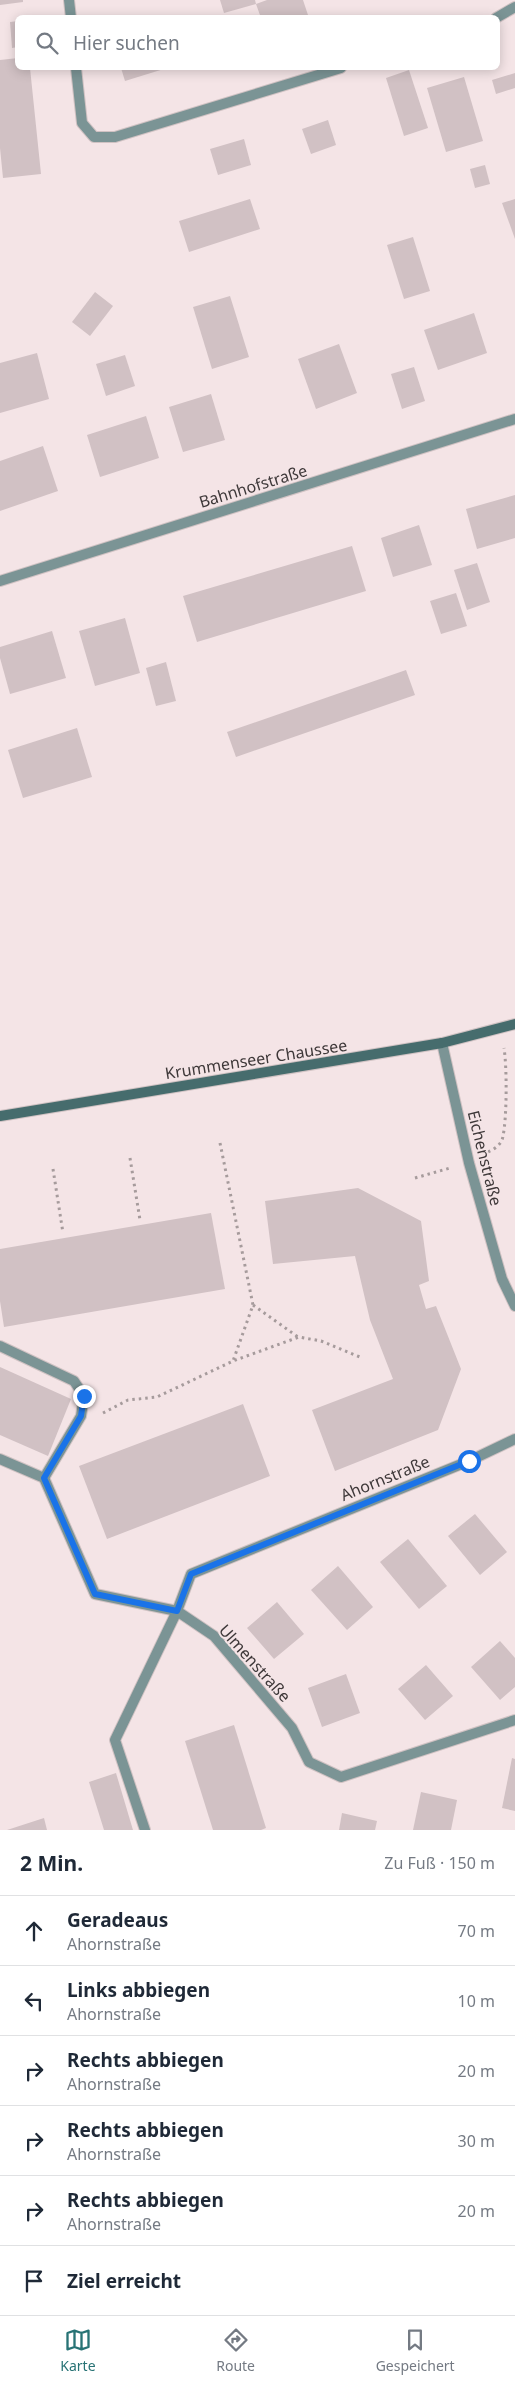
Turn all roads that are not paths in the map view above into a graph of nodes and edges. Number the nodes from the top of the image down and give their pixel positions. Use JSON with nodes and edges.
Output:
{"nodes":[{"id":1,"x":69,"y":0,"type":"edge"},
{"id":2,"x":515,"y":7,"type":"edge"},
{"id":3,"x":71,"y":15,"type":"edge"},
{"id":4,"x":500,"y":16,"type":"edge"},
{"id":5,"x":76,"y":70,"type":"edge"},
{"id":6,"x":334,"y":70,"type":"edge"},
{"id":7,"x":515,"y":419,"type":"edge"},
{"id":8,"x":0,"y":581,"type":"edge"},
{"id":9,"x":515,"y":1024,"type":"edge"},
{"id":10,"x":442,"y":1043,"type":"junction"},
{"id":11,"x":0,"y":1116,"type":"edge"},
{"id":12,"x":515,"y":1306,"type":"edge"},
{"id":13,"x":0,"y":1346,"type":"edge"},
{"id":14,"x":515,"y":1439,"type":"edge"},
{"id":15,"x":0,"y":1458,"type":"edge"},
{"id":16,"x":44,"y":1478,"type":"junction"},
{"id":17,"x":177,"y":1611,"type":"junction"},
{"id":18,"x":515,"y":1720,"type":"edge"},
{"id":19,"x":145,"y":1830,"type":"edge"}],
"edges":[{"from":1,"to":3,"type":"street"},
{"from":2,"to":4,"type":"street"},
{"from":5,"to":6,"type":"street"},
{"from":7,"to":8,"type":"street","name":"Bahnhofstraße"},
{"from":9,"to":10,"type":"main road","name":"Krummenseer Chaussee"},
{"from":10,"to":11,"type":"main road","name":"Krummenseer Chaussee"},
{"from":10,"to":12,"type":"street","name":"Eichenstraße"},
{"from":13,"to":16,"type":"street"},
{"from":14,"to":17,"type":"street","name":"Ahornstraße"},
{"from":15,"to":16,"type":"street"},
{"from":16,"to":17,"type":"street"},
{"from":17,"to":18,"type":"street","name":"Ulmenstraße"},
{"from":17,"to":19,"type":"street"}]}
